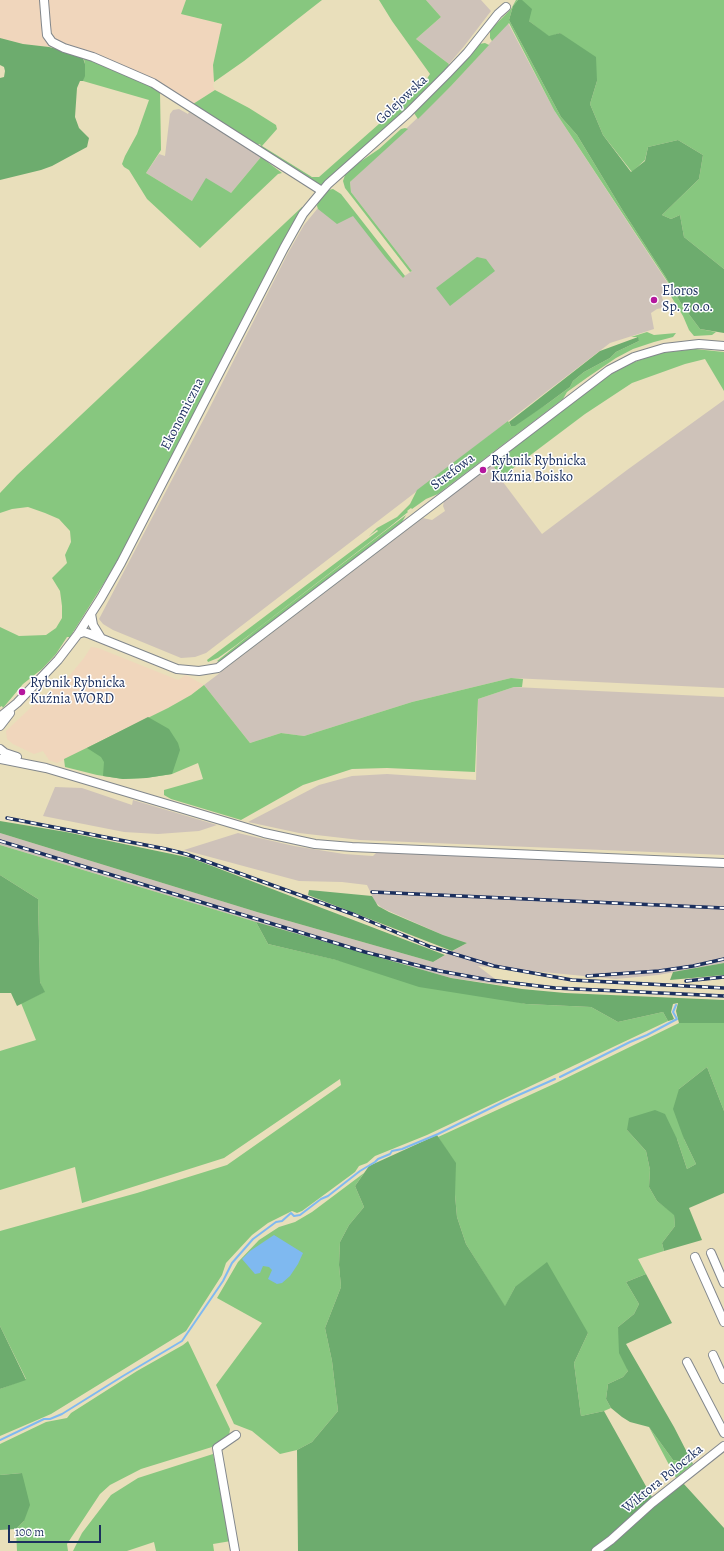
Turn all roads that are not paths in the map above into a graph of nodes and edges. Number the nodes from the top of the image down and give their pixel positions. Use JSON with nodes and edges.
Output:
{"nodes":[{"id":1,"x":44,"y":0,"type":"edge"},
{"id":2,"x":506,"y":7,"type":"dead end"},
{"id":3,"x":322,"y":191,"type":"junction"},
{"id":4,"x":310,"y":205,"type":"joint"},
{"id":5,"x":724,"y":346,"type":"edge"},
{"id":6,"x":90,"y":614,"type":"junction"},
{"id":7,"x":78,"y":634,"type":"junction"},
{"id":8,"x":101,"y":638,"type":"junction"},
{"id":9,"x":17,"y":703,"type":"junction"},
{"id":10,"x":0,"y":718,"type":"edge"},
{"id":11,"x":0,"y":726,"type":"edge"},
{"id":12,"x":0,"y":750,"type":"edge"},
{"id":13,"x":0,"y":759,"type":"edge"},
{"id":14,"x":32,"y":764,"type":"junction"},
{"id":15,"x":724,"y":863,"type":"edge"},
{"id":16,"x":711,"y":1253,"type":"dead end"},
{"id":17,"x":695,"y":1257,"type":"dead end"},
{"id":18,"x":724,"y":1284,"type":"edge"},
{"id":19,"x":724,"y":1322,"type":"edge"},
{"id":20,"x":713,"y":1355,"type":"dead end"},
{"id":21,"x":687,"y":1362,"type":"dead end"},
{"id":22,"x":724,"y":1379,"type":"edge"},
{"id":23,"x":724,"y":1433,"type":"edge"},
{"id":24,"x":236,"y":1435,"type":"dead end"},
{"id":25,"x":724,"y":1446,"type":"edge"},
{"id":26,"x":235,"y":1551,"type":"edge"},
{"id":27,"x":596,"y":1551,"type":"edge"}],
"edges":[{"from":1,"to":3,"type":"street"},
{"from":2,"to":3,"type":"street","name":"Golejowska"},
{"from":3,"to":4,"type":"street","name":"Golejowska"},
{"from":4,"to":6,"type":"street","name":"Ekonomiczna"},
{"from":5,"to":8,"type":"street","name":"Strefowa"},
{"from":6,"to":7,"type":"street","name":"Ekonomiczna"},
{"from":6,"to":8,"type":"street"},
{"from":7,"to":8,"type":"street"},
{"from":7,"to":9,"type":"street","name":"Ekonomiczna"},
{"from":9,"to":10,"type":"street","name":"Ekonomiczna"},
{"from":9,"to":11,"type":"street","name":"Ekonomiczna"},
{"from":12,"to":14,"type":"street"},
{"from":13,"to":14,"type":"street"},
{"from":14,"to":15,"type":"street"},
{"from":16,"to":18,"type":"street"},
{"from":17,"to":19,"type":"street"},
{"from":20,"to":22,"type":"street"},
{"from":21,"to":23,"type":"street"},
{"from":24,"to":26,"type":"street"},
{"from":25,"to":27,"type":"street","name":"Wiktora Poloczka"}]}
